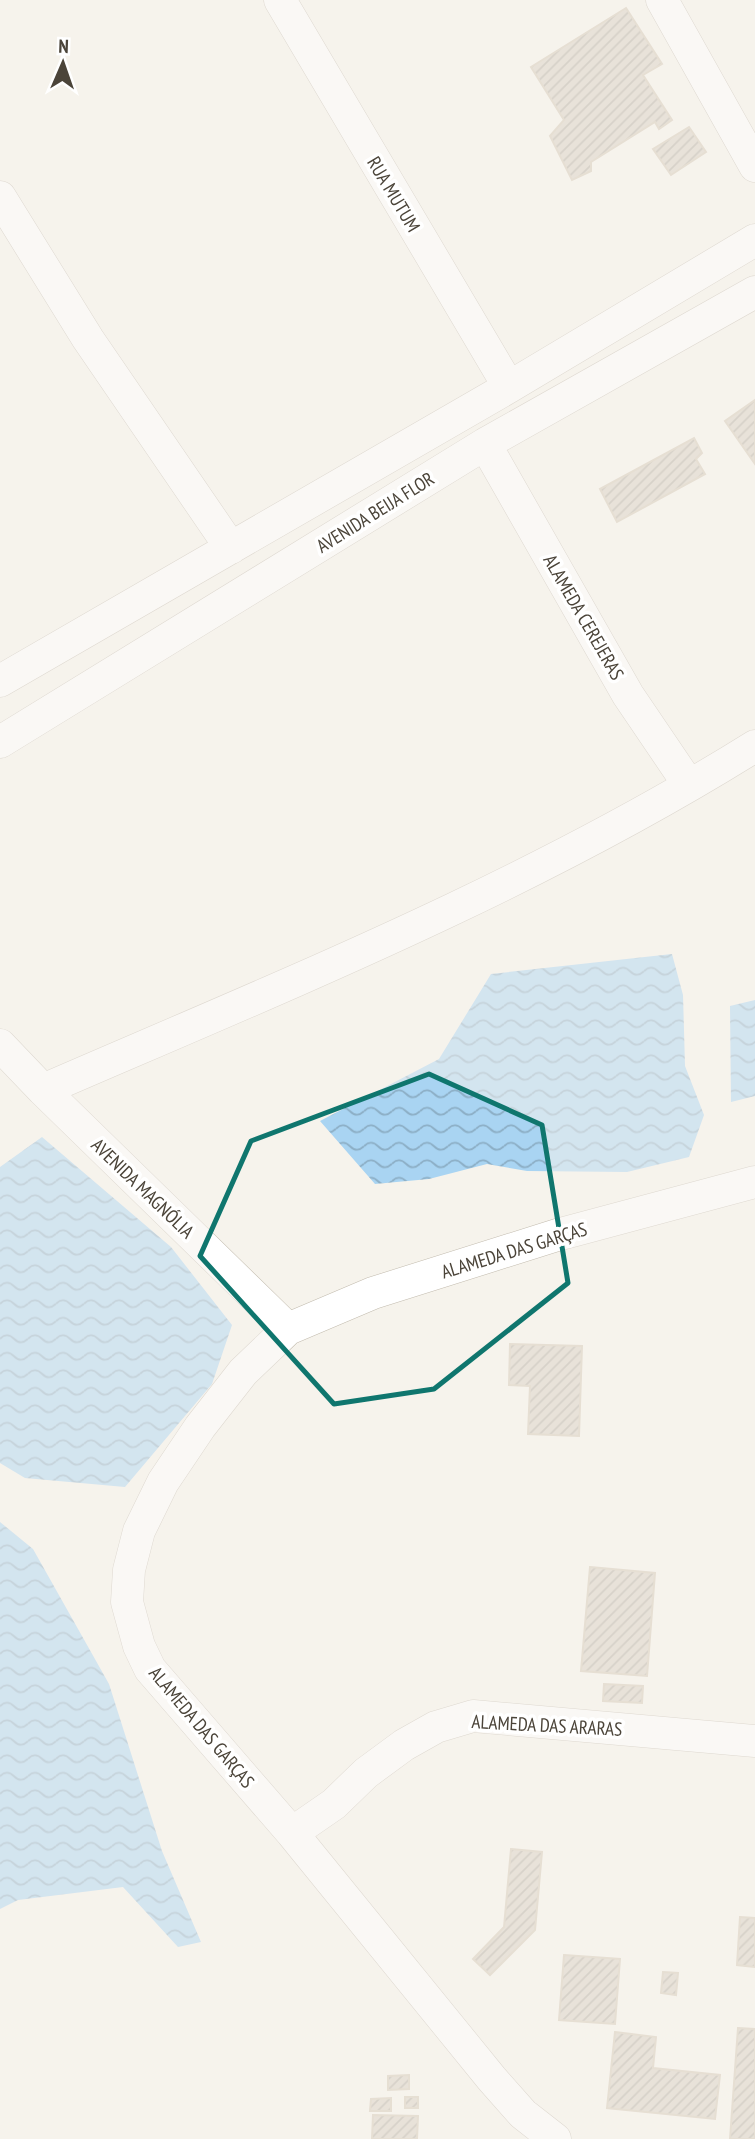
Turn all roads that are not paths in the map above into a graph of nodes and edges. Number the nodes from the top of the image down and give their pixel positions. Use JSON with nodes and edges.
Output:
{"nodes":[{"id":1,"x":279,"y":0,"type":"edge"},
{"id":2,"x":662,"y":0,"type":"edge"},
{"id":3,"x":755,"y":166,"type":"edge"},
{"id":4,"x":0,"y":197,"type":"edge"},
{"id":5,"x":755,"y":240,"type":"edge"},
{"id":6,"x":755,"y":292,"type":"edge"},
{"id":7,"x":509,"y":387,"type":"junction"},
{"id":8,"x":485,"y":444,"type":"junction"},
{"id":9,"x":231,"y":548,"type":"junction"},
{"id":10,"x":0,"y":681,"type":"edge"},
{"id":11,"x":0,"y":742,"type":"edge"},
{"id":12,"x":755,"y":746,"type":"edge"},
{"id":13,"x":689,"y":785,"type":"junction"},
{"id":14,"x":0,"y":1045,"type":"edge"},
{"id":15,"x":43,"y":1090,"type":"junction"},
{"id":16,"x":755,"y":1182,"type":"edge"},
{"id":17,"x":288,"y":1329,"type":"junction"},
{"id":18,"x":755,"y":1741,"type":"edge"},
{"id":19,"x":292,"y":1833,"type":"junction"},
{"id":20,"x":555,"y":2139,"type":"edge"}],
"edges":[{"from":1,"to":7,"type":"street","name":"RUA MUTUM"},
{"from":2,"to":3,"type":"street"},
{"from":4,"to":9,"type":"street"},
{"from":5,"to":7,"type":"street","name":"AVENIDA BEIJA FLOR"},
{"from":6,"to":8,"type":"street","name":"AVENIDA BEIJA FLOR"},
{"from":7,"to":9,"type":"street","name":"AVENIDA BEIJA FLOR"},
{"from":8,"to":11,"type":"street","name":"AVENIDA BEIJA FLOR"},
{"from":8,"to":13,"type":"street","name":"ALAMEDA CEREJERAS"},
{"from":9,"to":10,"type":"street","name":"AVENIDA BEIJA FLOR"},
{"from":12,"to":13,"type":"street"},
{"from":13,"to":15,"type":"street"},
{"from":14,"to":15,"type":"street","name":"AVENIDA MAGNÓLIA"},
{"from":15,"to":17,"type":"street","name":"AVENIDA MAGNÓLIA"},
{"from":16,"to":17,"type":"street","name":"ALAMEDA DAS GARÇAS"},
{"from":17,"to":19,"type":"street","name":"ALAMEDA DAS GARÇAS"},
{"from":18,"to":19,"type":"street","name":"ALAMEDA DAS ARARAS"},
{"from":19,"to":20,"type":"street","name":"ALAMEDA DAS GARÇAS"}]}
